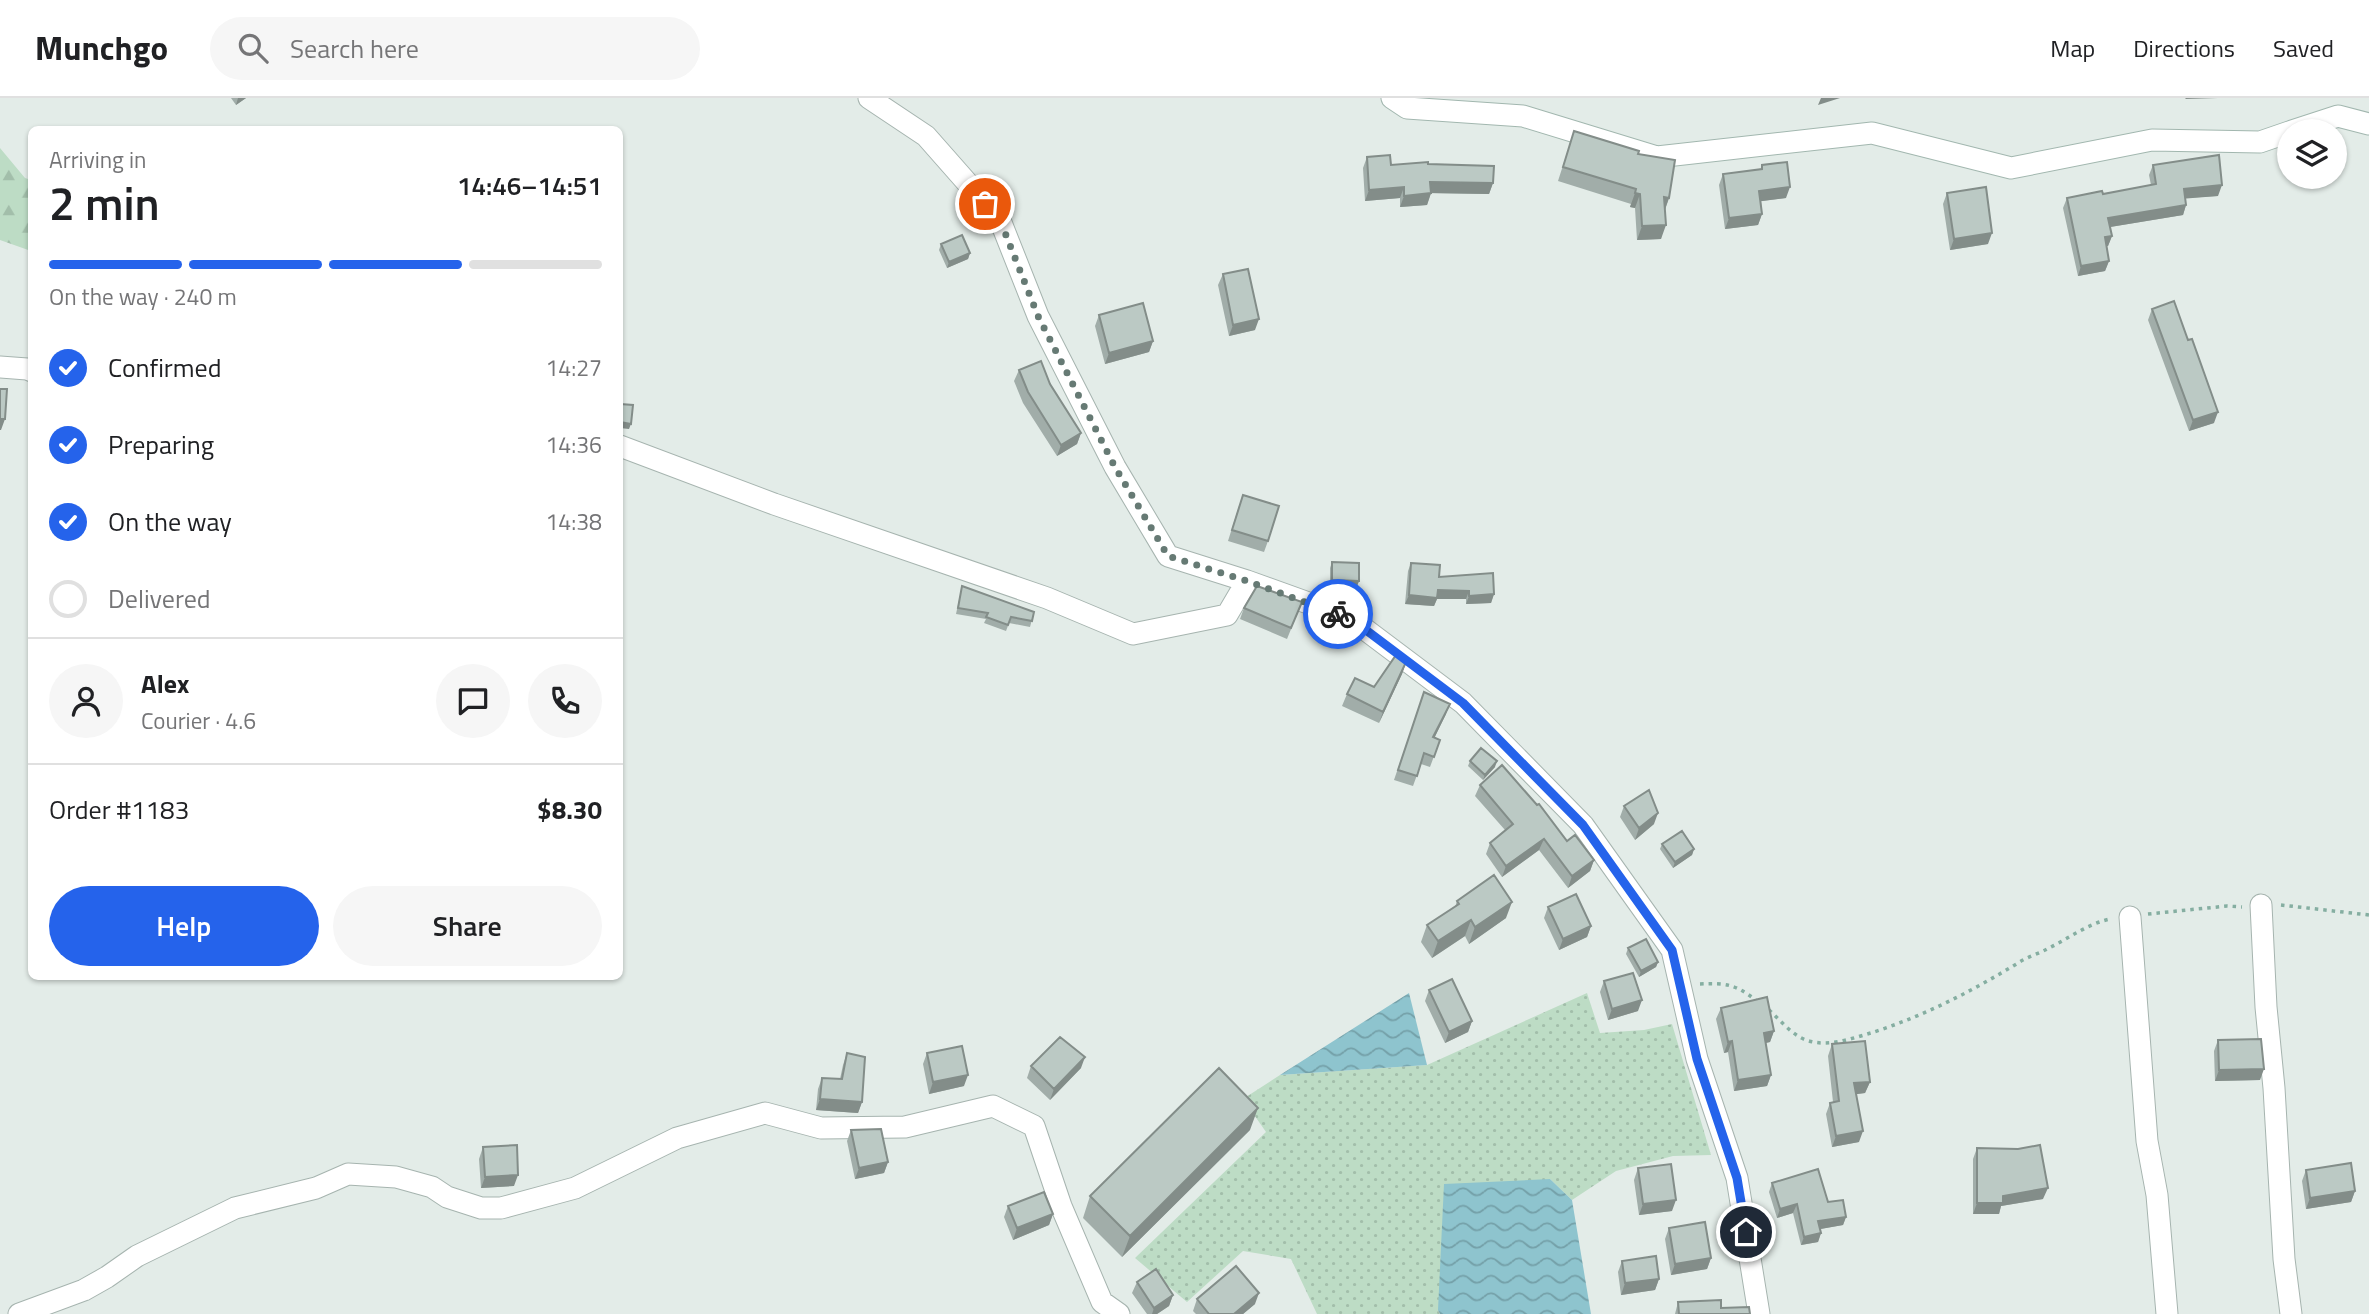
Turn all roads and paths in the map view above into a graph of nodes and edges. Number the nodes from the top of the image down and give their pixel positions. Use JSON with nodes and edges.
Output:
{"nodes":[{"id":1,"x":869,"y":98,"type":"edge"},
{"id":2,"x":1392,"y":98,"type":"edge"},
{"id":3,"x":2329,"y":119,"type":"edge"},
{"id":4,"x":2369,"y":124,"type":"edge"},
{"id":5,"x":2277,"y":137,"type":"edge"},
{"id":6,"x":0,"y":368,"type":"edge"},
{"id":7,"x":28,"y":369,"type":"edge"},
{"id":8,"x":623,"y":447,"type":"edge"},
{"id":9,"x":1247,"y":581,"type":"junction"},
{"id":10,"x":2261,"y":905,"type":"junction"},
{"id":11,"x":2369,"y":915,"type":"edge"},
{"id":12,"x":2130,"y":917,"type":"junction"},
{"id":13,"x":1680,"y":986,"type":"junction"},
{"id":14,"x":19,"y":1314,"type":"edge"},
{"id":15,"x":1119,"y":1314,"type":"edge"},
{"id":16,"x":1759,"y":1314,"type":"edge"},
{"id":17,"x":2167,"y":1314,"type":"edge"},
{"id":18,"x":2291,"y":1314,"type":"edge"}],
"edges":[{"from":1,"to":9,"type":"street"},
{"from":2,"to":5,"type":"street"},
{"from":3,"to":4,"type":"street"},
{"from":6,"to":7,"type":"street"},
{"from":8,"to":9,"type":"street"},
{"from":9,"to":13,"type":"street"},
{"from":10,"to":11,"type":"path"},
{"from":10,"to":12,"type":"path"},
{"from":10,"to":18,"type":"street"},
{"from":12,"to":13,"type":"path"},
{"from":12,"to":17,"type":"street"},
{"from":13,"to":16,"type":"street"},
{"from":14,"to":15,"type":"street"}]}
